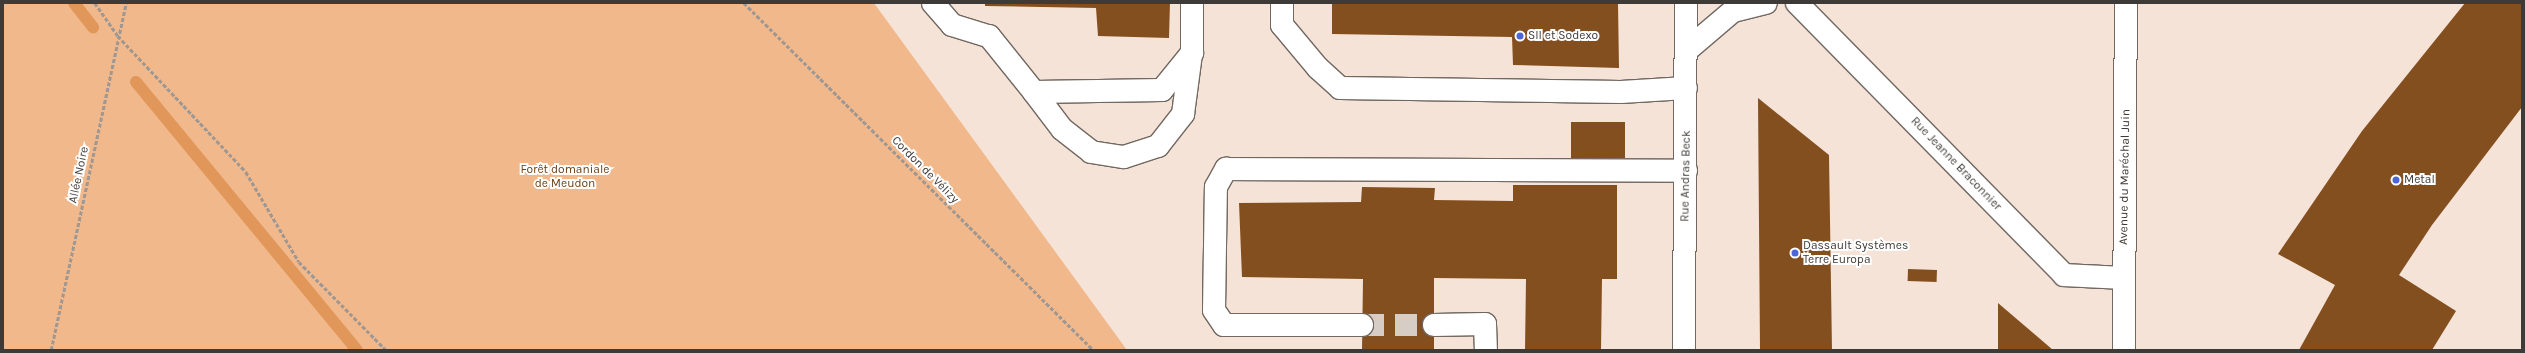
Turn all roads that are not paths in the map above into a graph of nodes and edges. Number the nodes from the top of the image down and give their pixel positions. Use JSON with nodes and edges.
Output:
{"nodes":[{"id":1,"x":933,"y":3,"type":"edge"},
{"id":2,"x":1192,"y":3,"type":"edge"},
{"id":3,"x":1282,"y":3,"type":"edge"},
{"id":4,"x":1686,"y":3,"type":"edge"},
{"id":5,"x":1766,"y":3,"type":"edge"},
{"id":6,"x":1780,"y":3,"type":"edge"},
{"id":7,"x":2126,"y":3,"type":"edge"},
{"id":8,"x":1802,"y":8,"type":"edge"},
{"id":9,"x":1687,"y":50,"type":"junction"},
{"id":10,"x":1192,"y":53,"type":"junction"},
{"id":11,"x":1686,"y":88,"type":"junction"},
{"id":12,"x":1034,"y":92,"type":"junction"},
{"id":13,"x":1686,"y":171,"type":"junction"},
{"id":14,"x":2123,"y":278,"type":"junction"},
{"id":15,"x":1362,"y":325,"type":"tunnel mouth"},
{"id":16,"x":1434,"y":325,"type":"tunnel mouth"},
{"id":17,"x":1486,"y":350,"type":"edge"},
{"id":18,"x":1684,"y":350,"type":"edge"},
{"id":19,"x":2124,"y":350,"type":"edge"}],
"edges":[{"from":1,"to":12,"type":"street"},
{"from":2,"to":10,"type":"street"},
{"from":3,"to":11,"type":"street"},
{"from":4,"to":9,"type":"street","name":"Rue Andras Beck"},
{"from":5,"to":9,"type":"street"},
{"from":6,"to":8,"type":"street","name":"Rue Jeanne Braconnier"},
{"from":7,"to":14,"type":"street","name":"Avenue du Maréchal Juin"},
{"from":8,"to":14,"type":"street","name":"Rue Jeanne Braconnier"},
{"from":9,"to":11,"type":"street","name":"Rue Andras Beck"},
{"from":10,"to":12,"type":"street"},
{"from":10,"to":12,"type":"street"},
{"from":11,"to":13,"type":"street","name":"Rue Andras Beck"},
{"from":13,"to":15,"type":"street"},
{"from":13,"to":18,"type":"street","name":"Rue Andras Beck"},
{"from":14,"to":19,"type":"street","name":"Avenue du Maréchal Juin"},
{"from":16,"to":17,"type":"street"}]}
